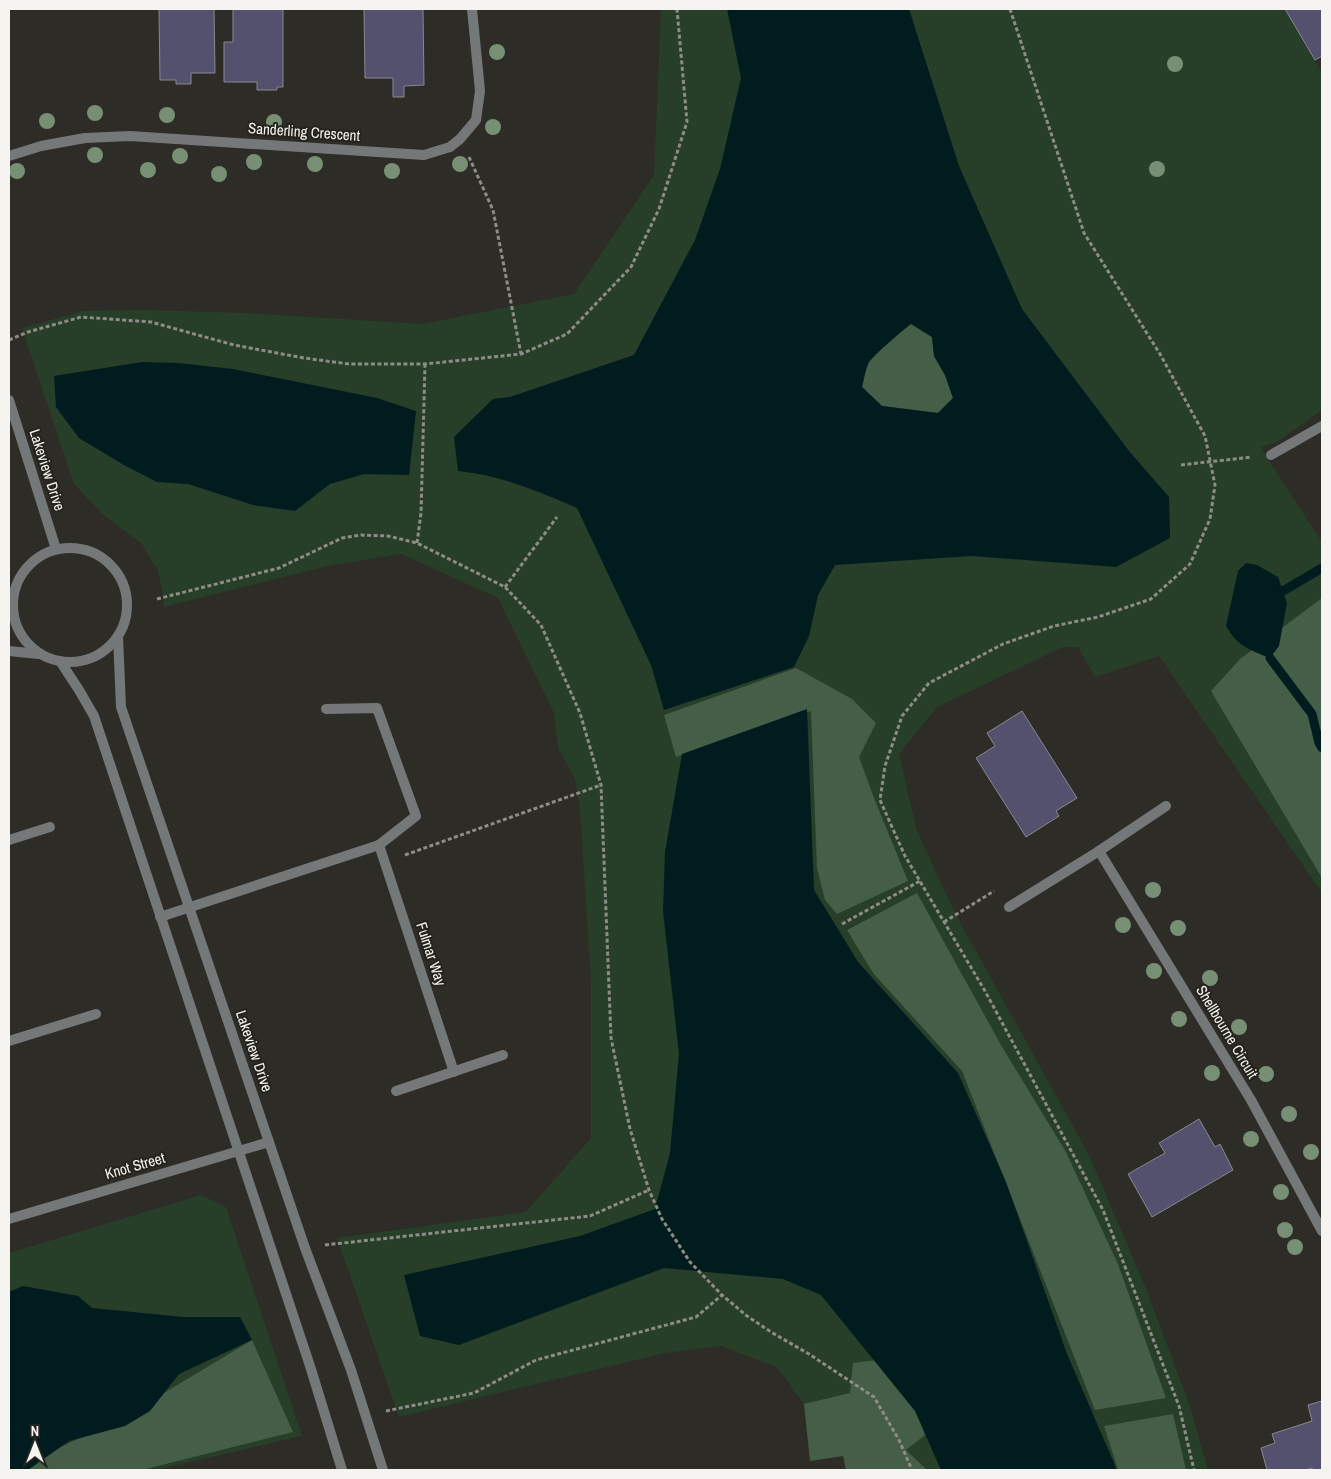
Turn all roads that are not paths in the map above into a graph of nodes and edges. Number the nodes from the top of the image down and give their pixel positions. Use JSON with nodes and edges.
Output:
{"nodes":[{"id":1,"x":472,"y":9,"type":"edge"},
{"id":2,"x":9,"y":156,"type":"edge"},
{"id":3,"x":9,"y":400,"type":"edge"},
{"id":4,"x":1322,"y":426,"type":"edge"},
{"id":5,"x":1271,"y":455,"type":"road end"},
{"id":6,"x":56,"y":550,"type":"junction"},
{"id":7,"x":13,"y":585,"type":"edge"},
{"id":8,"x":118,"y":636,"type":"junction"},
{"id":9,"x":9,"y":651,"type":"edge"},
{"id":10,"x":40,"y":654,"type":"junction"},
{"id":11,"x":60,"y":661,"type":"junction"},
{"id":12,"x":326,"y":709,"type":"dead end"},
{"id":13,"x":1166,"y":806,"type":"dead end"},
{"id":14,"x":50,"y":826,"type":"dead end"},
{"id":15,"x":9,"y":840,"type":"edge"},
{"id":16,"x":379,"y":845,"type":"junction"},
{"id":17,"x":1099,"y":852,"type":"junction"},
{"id":18,"x":189,"y":907,"type":"junction"},
{"id":19,"x":1009,"y":907,"type":"dead end"},
{"id":20,"x":160,"y":916,"type":"junction"},
{"id":21,"x":96,"y":1014,"type":"dead end"},
{"id":22,"x":9,"y":1041,"type":"edge"},
{"id":23,"x":503,"y":1055,"type":"dead end"},
{"id":24,"x":454,"y":1072,"type":"junction"},
{"id":25,"x":396,"y":1092,"type":"dead end"},
{"id":26,"x":269,"y":1142,"type":"junction"},
{"id":27,"x":238,"y":1152,"type":"junction"},
{"id":28,"x":9,"y":1219,"type":"edge"},
{"id":29,"x":1322,"y":1231,"type":"edge"},
{"id":30,"x":342,"y":1470,"type":"edge"},
{"id":31,"x":383,"y":1470,"type":"edge"}],
"edges":[{"from":1,"to":2,"type":"street","name":"Sanderling Crescent"},
{"from":3,"to":6,"type":"street","name":"Lakeview Drive"},
{"from":4,"to":5,"type":"street"},
{"from":6,"to":7,"type":"street"},
{"from":6,"to":8,"type":"street"},
{"from":7,"to":10,"type":"street"},
{"from":8,"to":11,"type":"street"},
{"from":8,"to":18,"type":"street","name":"Lakeview Drive"},
{"from":9,"to":10,"type":"street"},
{"from":10,"to":11,"type":"street"},
{"from":11,"to":20,"type":"street"},
{"from":12,"to":16,"type":"street"},
{"from":13,"to":17,"type":"street"},
{"from":14,"to":15,"type":"street"},
{"from":16,"to":18,"type":"street"},
{"from":16,"to":24,"type":"street","name":"Fulmar Way"},
{"from":17,"to":19,"type":"street"},
{"from":17,"to":29,"type":"street","name":"Shellbourne Circuit"},
{"from":18,"to":20,"type":"street"},
{"from":18,"to":26,"type":"street","name":"Lakeview Drive"},
{"from":20,"to":27,"type":"street"},
{"from":21,"to":22,"type":"street"},
{"from":23,"to":24,"type":"street"},
{"from":24,"to":25,"type":"street"},
{"from":26,"to":27,"type":"street","name":"Knot Street"},
{"from":26,"to":31,"type":"street","name":"Lakeview Drive"},
{"from":27,"to":28,"type":"street","name":"Knot Street"},
{"from":27,"to":30,"type":"street"}]}
